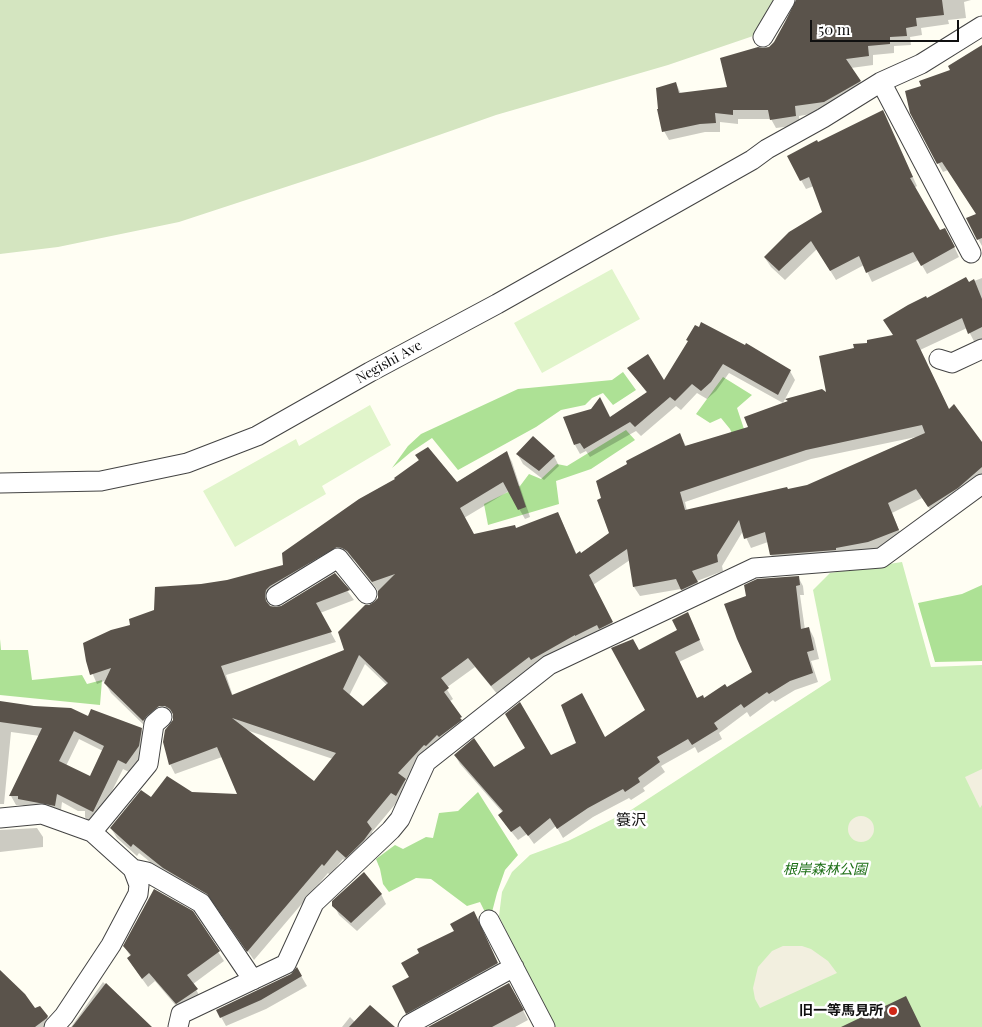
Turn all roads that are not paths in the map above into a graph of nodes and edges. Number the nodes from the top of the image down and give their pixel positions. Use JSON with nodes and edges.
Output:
{"nodes":[{"id":1,"x":786,"y":0,"type":"edge"},
{"id":2,"x":982,"y":26,"type":"edge"},
{"id":3,"x":763,"y":37,"type":"dead end"},
{"id":4,"x":881,"y":82,"type":"junction"},
{"id":5,"x":971,"y":253,"type":"dead end"},
{"id":6,"x":982,"y":349,"type":"edge"},
{"id":7,"x":939,"y":359,"type":"dead end"},
{"id":8,"x":0,"y":482,"type":"edge"},
{"id":9,"x":982,"y":484,"type":"edge"},
{"id":10,"x":367,"y":594,"type":"dead end"},
{"id":11,"x":276,"y":596,"type":"dead end"},
{"id":12,"x":162,"y":717,"type":"dead end"},
{"id":13,"x":0,"y":818,"type":"edge"},
{"id":14,"x":92,"y":832,"type":"junction"},
{"id":15,"x":133,"y":870,"type":"junction"},
{"id":16,"x":490,"y":920,"type":"dead end"},
{"id":17,"x":514,"y":967,"type":"junction"},
{"id":18,"x":254,"y":980,"type":"junction"},
{"id":19,"x":54,"y":1027,"type":"edge"},
{"id":20,"x":178,"y":1027,"type":"edge"},
{"id":21,"x":408,"y":1027,"type":"edge"},
{"id":22,"x":545,"y":1027,"type":"edge"}],
"edges":[{"from":1,"to":3,"type":"street"},
{"from":2,"to":4,"type":"street","name":"Negishi Ave"},
{"from":4,"to":5,"type":"street"},
{"from":4,"to":8,"type":"street","name":"Negishi Ave"},
{"from":6,"to":7,"type":"street"},
{"from":9,"to":18,"type":"street"},
{"from":10,"to":11,"type":"street"},
{"from":12,"to":14,"type":"street"},
{"from":13,"to":14,"type":"street"},
{"from":14,"to":15,"type":"street"},
{"from":15,"to":18,"type":"street"},
{"from":15,"to":19,"type":"street"},
{"from":16,"to":17,"type":"street"},
{"from":17,"to":21,"type":"street"},
{"from":17,"to":22,"type":"street"},
{"from":18,"to":20,"type":"street"}]}
